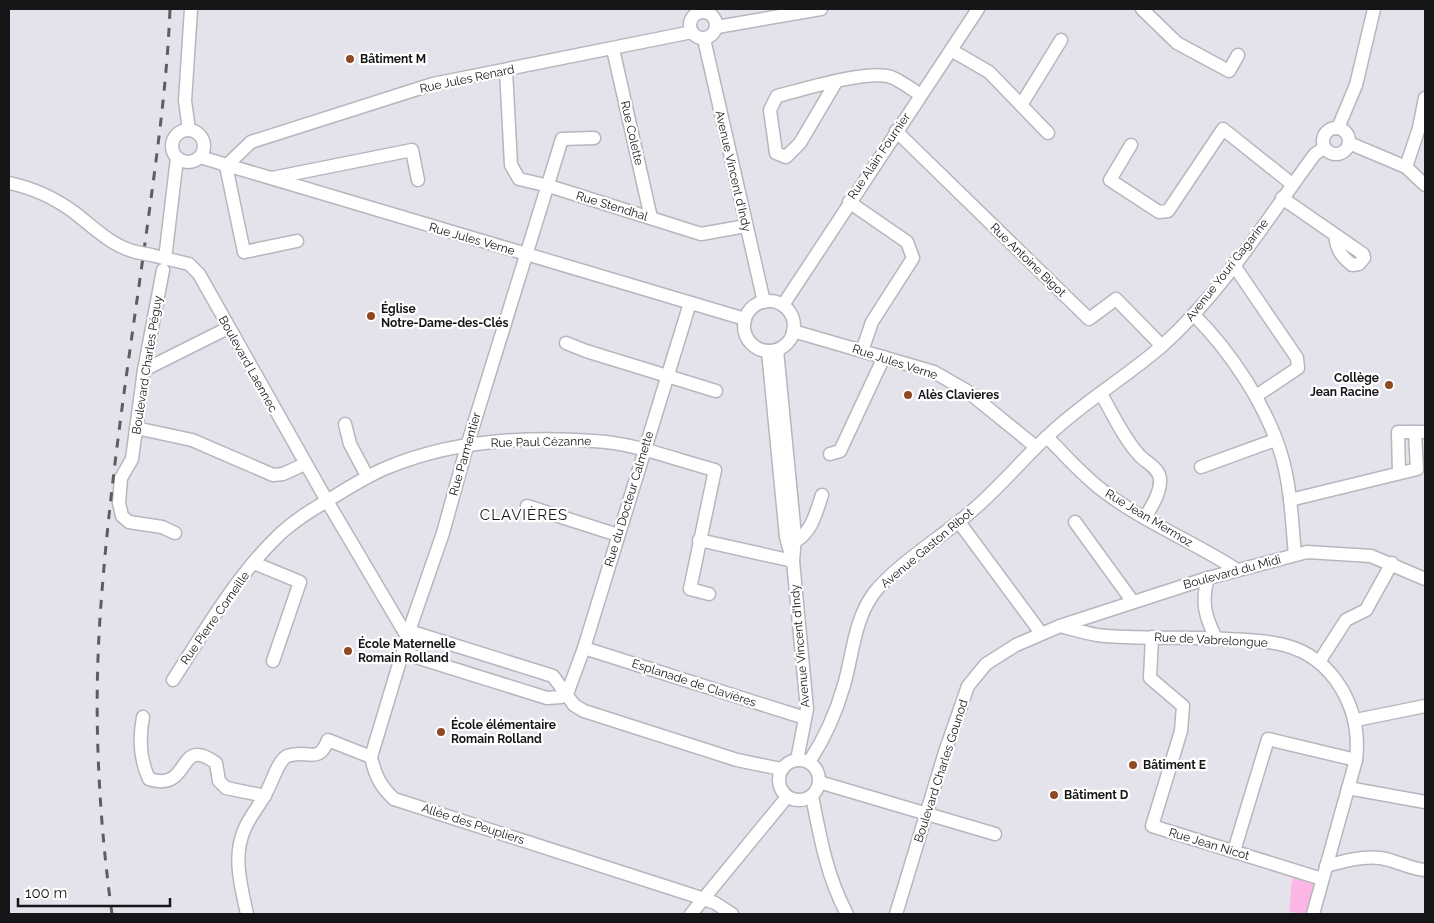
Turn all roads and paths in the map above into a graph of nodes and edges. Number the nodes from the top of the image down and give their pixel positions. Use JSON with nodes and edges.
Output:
{"nodes":[{"id":1,"x":191,"y":9,"type":"edge"},
{"id":2,"x":821,"y":9,"type":"edge"},
{"id":3,"x":978,"y":9,"type":"edge"},
{"id":4,"x":1142,"y":9,"type":"edge"},
{"id":5,"x":1374,"y":9,"type":"edge"},
{"id":6,"x":698,"y":11,"type":"edge"},
{"id":7,"x":717,"y":27,"type":"junction"},
{"id":8,"x":692,"y":32,"type":"junction"},
{"id":9,"x":704,"y":39,"type":"junction"},
{"id":10,"x":1061,"y":40,"type":"dead end"},
{"id":11,"x":613,"y":49,"type":"junction"},
{"id":12,"x":951,"y":50,"type":"junction"},
{"id":13,"x":1238,"y":55,"type":"dead end"},
{"id":14,"x":506,"y":70,"type":"junction"},
{"id":15,"x":836,"y":82,"type":"junction"},
{"id":16,"x":921,"y":95,"type":"junction"},
{"id":17,"x":1425,"y":98,"type":"edge"},
{"id":18,"x":1021,"y":105,"type":"junction"},
{"id":19,"x":1338,"y":128,"type":"junction"},
{"id":20,"x":189,"y":130,"type":"junction"},
{"id":21,"x":896,"y":131,"type":"junction"},
{"id":22,"x":1048,"y":133,"type":"dead end"},
{"id":23,"x":594,"y":138,"type":"dead end"},
{"id":24,"x":1349,"y":143,"type":"junction"},
{"id":25,"x":1131,"y":146,"type":"dead end"},
{"id":26,"x":1324,"y":148,"type":"junction"},
{"id":27,"x":200,"y":157,"type":"junction"},
{"id":28,"x":177,"y":158,"type":"junction"},
{"id":29,"x":226,"y":166,"type":"junction"},
{"id":30,"x":1406,"y":167,"type":"junction"},
{"id":31,"x":269,"y":179,"type":"junction"},
{"id":32,"x":418,"y":180,"type":"dead end"},
{"id":33,"x":9,"y":183,"type":"edge"},
{"id":34,"x":1292,"y":184,"type":"junction"},
{"id":35,"x":1425,"y":185,"type":"edge"},
{"id":36,"x":549,"y":186,"type":"junction"},
{"id":37,"x":1282,"y":198,"type":"junction"},
{"id":38,"x":849,"y":202,"type":"junction"},
{"id":39,"x":651,"y":218,"type":"junction"},
{"id":40,"x":746,"y":226,"type":"junction"},
{"id":41,"x":1335,"y":235,"type":"dead end"},
{"id":42,"x":297,"y":241,"type":"dead end"},
{"id":43,"x":526,"y":255,"type":"junction"},
{"id":44,"x":164,"y":264,"type":"junction"},
{"id":45,"x":1233,"y":264,"type":"junction"},
{"id":46,"x":764,"y":302,"type":"junction"},
{"id":47,"x":690,"y":303,"type":"junction"},
{"id":48,"x":783,"y":305,"type":"junction"},
{"id":49,"x":1194,"y":315,"type":"junction"},
{"id":50,"x":745,"y":319,"type":"junction"},
{"id":51,"x":228,"y":328,"type":"junction"},
{"id":52,"x":793,"y":331,"type":"junction"},
{"id":53,"x":566,"y":343,"type":"dead end"},
{"id":54,"x":1162,"y":346,"type":"junction"},
{"id":55,"x":772,"y":350,"type":"junction"},
{"id":56,"x":862,"y":351,"type":"junction"},
{"id":57,"x":884,"y":357,"type":"junction"},
{"id":58,"x":144,"y":370,"type":"junction"},
{"id":59,"x":667,"y":376,"type":"junction"},
{"id":60,"x":716,"y":391,"type":"dead end"},
{"id":61,"x":1101,"y":394,"type":"junction"},
{"id":62,"x":1256,"y":396,"type":"junction"},
{"id":63,"x":345,"y":424,"type":"dead end"},
{"id":64,"x":136,"y":428,"type":"junction"},
{"id":65,"x":1420,"y":432,"type":"edge"},
{"id":66,"x":1046,"y":437,"type":"junction"},
{"id":67,"x":1275,"y":440,"type":"junction"},
{"id":68,"x":467,"y":446,"type":"junction"},
{"id":69,"x":1036,"y":447,"type":"junction"},
{"id":70,"x":644,"y":451,"type":"junction"},
{"id":71,"x":830,"y":454,"type":"dead end"},
{"id":72,"x":305,"y":464,"type":"junction"},
{"id":73,"x":1201,"y":467,"type":"dead end"},
{"id":74,"x":1399,"y":474,"type":"junction"},
{"id":75,"x":367,"y":476,"type":"junction"},
{"id":76,"x":822,"y":495,"type":"dead end"},
{"id":77,"x":1290,"y":500,"type":"junction"},
{"id":78,"x":327,"y":501,"type":"junction"},
{"id":79,"x":527,"y":506,"type":"dead end"},
{"id":80,"x":1145,"y":518,"type":"junction"},
{"id":81,"x":960,"y":522,"type":"junction"},
{"id":82,"x":1075,"y":522,"type":"dead end"},
{"id":83,"x":175,"y":533,"type":"dead end"},
{"id":84,"x":618,"y":535,"type":"junction"},
{"id":85,"x":699,"y":540,"type":"junction"},
{"id":86,"x":796,"y":542,"type":"junction"},
{"id":87,"x":1296,"y":555,"type":"junction"},
{"id":88,"x":793,"y":561,"type":"junction"},
{"id":89,"x":254,"y":563,"type":"junction"},
{"id":90,"x":1392,"y":563,"type":"junction"},
{"id":91,"x":1236,"y":570,"type":"junction"},
{"id":92,"x":1208,"y":578,"type":"junction"},
{"id":93,"x":1425,"y":579,"type":"edge"},
{"id":94,"x":709,"y":594,"type":"dead end"},
{"id":95,"x":1133,"y":602,"type":"junction"},
{"id":96,"x":1060,"y":626,"type":"junction"},
{"id":97,"x":1041,"y":633,"type":"junction"},
{"id":98,"x":409,"y":635,"type":"junction"},
{"id":99,"x":1152,"y":636,"type":"junction"},
{"id":100,"x":1216,"y":638,"type":"junction"},
{"id":101,"x":584,"y":648,"type":"junction"},
{"id":102,"x":403,"y":653,"type":"junction"},
{"id":103,"x":273,"y":660,"type":"dead end"},
{"id":104,"x":1319,"y":662,"type":"junction"},
{"id":105,"x":173,"y":680,"type":"dead end"},
{"id":106,"x":567,"y":694,"type":"junction"},
{"id":107,"x":1425,"y":706,"type":"edge"},
{"id":108,"x":143,"y":717,"type":"dead end"},
{"id":109,"x":805,"y":718,"type":"junction"},
{"id":110,"x":1356,"y":720,"type":"junction"},
{"id":111,"x":371,"y":757,"type":"junction"},
{"id":112,"x":797,"y":760,"type":"junction"},
{"id":113,"x":1356,"y":760,"type":"junction"},
{"id":114,"x":810,"y":762,"type":"junction"},
{"id":115,"x":781,"y":769,"type":"junction"},
{"id":116,"x":819,"y":782,"type":"junction"},
{"id":117,"x":1348,"y":788,"type":"junction"},
{"id":118,"x":265,"y":796,"type":"junction"},
{"id":119,"x":812,"y":796,"type":"junction"},
{"id":120,"x":787,"y":797,"type":"junction"},
{"id":121,"x":1425,"y":802,"type":"edge"},
{"id":122,"x":927,"y":814,"type":"junction"},
{"id":123,"x":996,"y":834,"type":"dead end"},
{"id":124,"x":1234,"y":851,"type":"junction"},
{"id":125,"x":1326,"y":866,"type":"junction"},
{"id":126,"x":1425,"y":870,"type":"edge"},
{"id":127,"x":1322,"y":879,"type":"junction"},
{"id":128,"x":703,"y":905,"type":"edge"},
{"id":129,"x":247,"y":914,"type":"edge"},
{"id":130,"x":691,"y":914,"type":"edge"},
{"id":131,"x":725,"y":914,"type":"edge"},
{"id":132,"x":847,"y":914,"type":"edge"},
{"id":133,"x":896,"y":914,"type":"edge"},
{"id":134,"x":1313,"y":914,"type":"edge"}],
"edges":[{"from":1,"to":20,"type":"street"},
{"from":2,"to":7,"type":"street"},
{"from":3,"to":12,"type":"street","name":"Rue Alain Fournier"},
{"from":4,"to":13,"type":"street"},
{"from":5,"to":19,"type":"street"},
{"from":6,"to":7,"type":"street"},
{"from":6,"to":8,"type":"street"},
{"from":7,"to":9,"type":"street"},
{"from":8,"to":9,"type":"street"},
{"from":8,"to":11,"type":"street","name":"Rue Jules Renard"},
{"from":9,"to":40,"type":"street","name":"Avenue Vincent d'Indy"},
{"from":10,"to":18,"type":"street"},
{"from":11,"to":14,"type":"street","name":"Rue Jules Renard"},
{"from":11,"to":39,"type":"street","name":"Rue Colette"},
{"from":12,"to":16,"type":"street","name":"Rue Alain Fournier"},
{"from":12,"to":18,"type":"street"},
{"from":14,"to":29,"type":"street","name":"Rue Jules Renard"},
{"from":14,"to":36,"type":"street","name":"Rue Stendhal"},
{"from":15,"to":15,"type":"street"},
{"from":15,"to":16,"type":"street"},
{"from":16,"to":21,"type":"street","name":"Rue Alain Fournier"},
{"from":17,"to":30,"type":"street"},
{"from":18,"to":22,"type":"street"},
{"from":19,"to":24,"type":"street"},
{"from":19,"to":26,"type":"street"},
{"from":20,"to":27,"type":"street"},
{"from":20,"to":28,"type":"street"},
{"from":21,"to":38,"type":"street","name":"Rue Alain Fournier"},
{"from":21,"to":54,"type":"street","name":"Rue Antoine Bigot"},
{"from":23,"to":36,"type":"street"},
{"from":24,"to":26,"type":"street"},
{"from":24,"to":30,"type":"street"},
{"from":25,"to":34,"type":"street"},
{"from":26,"to":34,"type":"street","name":"Avenue Youri Gagarine"},
{"from":27,"to":28,"type":"street"},
{"from":27,"to":29,"type":"street","name":"Rue Jules Verne"},
{"from":28,"to":44,"type":"street","name":"Boulevard Charles Péguy"},
{"from":29,"to":31,"type":"street","name":"Rue Jules Verne"},
{"from":29,"to":42,"type":"street"},
{"from":30,"to":35,"type":"street"},
{"from":31,"to":32,"type":"street"},
{"from":31,"to":43,"type":"street","name":"Rue Jules Verne"},
{"from":33,"to":44,"type":"street","name":"Boulevard Laennec","bridge":true},
{"from":34,"to":37,"type":"street","name":"Avenue Youri Gagarine"},
{"from":36,"to":39,"type":"street","name":"Rue Stendhal"},
{"from":36,"to":43,"type":"street"},
{"from":37,"to":41,"type":"street"},
{"from":37,"to":45,"type":"street","name":"Avenue Youri Gagarine"},
{"from":38,"to":48,"type":"street","name":"Rue Alain Fournier"},
{"from":38,"to":56,"type":"street"},
{"from":39,"to":40,"type":"street","name":"Rue Stendhal"},
{"from":40,"to":46,"type":"street","name":"Avenue Vincent d'Indy"},
{"from":43,"to":47,"type":"street","name":"Rue Jules Verne"},
{"from":43,"to":68,"type":"street","name":"Rue Parmentier"},
{"from":44,"to":51,"type":"street","name":"Boulevard Laennec"},
{"from":44,"to":58,"type":"street","name":"Boulevard Charles Péguy"},
{"from":45,"to":49,"type":"street","name":"Avenue Youri Gagarine"},
{"from":45,"to":62,"type":"street"},
{"from":46,"to":48,"type":"street"},
{"from":46,"to":50,"type":"street"},
{"from":47,"to":50,"type":"street","name":"Rue Jules Verne"},
{"from":47,"to":59,"type":"street","name":"Rue du Docteur Calmette"},
{"from":48,"to":52,"type":"street"},
{"from":49,"to":54,"type":"street","name":"Avenue Youri Gagarine"},
{"from":49,"to":62,"type":"street"},
{"from":50,"to":55,"type":"street"},
{"from":51,"to":58,"type":"street"},
{"from":51,"to":72,"type":"street","name":"Boulevard Laennec"},
{"from":52,"to":55,"type":"street"},
{"from":52,"to":56,"type":"street","name":"Rue Jules Verne"},
{"from":53,"to":59,"type":"street"},
{"from":54,"to":61,"type":"street","name":"Avenue Youri Gagarine"},
{"from":55,"to":86,"type":"street","name":"Avenue Vincent d'Indy"},
{"from":55,"to":88,"type":"street","name":"Avenue Vincent d'Indy"},
{"from":56,"to":57,"type":"street","name":"Rue Jules Verne"},
{"from":57,"to":69,"type":"street","name":"Rue Jules Verne"},
{"from":57,"to":71,"type":"street"},
{"from":58,"to":64,"type":"street","name":"Boulevard Charles Péguy"},
{"from":59,"to":60,"type":"street"},
{"from":59,"to":70,"type":"street","name":"Rue du Docteur Calmette"},
{"from":61,"to":66,"type":"street","name":"Avenue Youri Gagarine"},
{"from":61,"to":80,"type":"street"},
{"from":62,"to":67,"type":"street"},
{"from":63,"to":75,"type":"street"},
{"from":64,"to":72,"type":"street"},
{"from":64,"to":83,"type":"street","name":"Boulevard Charles Péguy"},
{"from":65,"to":74,"type":"street"},
{"from":65,"to":74,"type":"street"},
{"from":66,"to":69,"type":"street","name":"Avenue Gaston Ribot"},
{"from":66,"to":80,"type":"street","name":"Rue Jean Mermoz"},
{"from":67,"to":73,"type":"street"},
{"from":67,"to":77,"type":"street"},
{"from":68,"to":70,"type":"street","name":"Rue Paul Cézanne"},
{"from":68,"to":75,"type":"street","name":"Rue Paul Cézanne"},
{"from":68,"to":98,"type":"street","name":"Rue Parmentier"},
{"from":69,"to":81,"type":"street","name":"Avenue Gaston Ribot"},
{"from":70,"to":84,"type":"street","name":"Rue du Docteur Calmette"},
{"from":70,"to":85,"type":"street","name":"Rue Paul Cézanne"},
{"from":72,"to":78,"type":"street","name":"Boulevard Laennec"},
{"from":74,"to":77,"type":"street"},
{"from":75,"to":78,"type":"street","name":"Rue Pierre Corneille"},
{"from":76,"to":86,"type":"street"},
{"from":77,"to":87,"type":"street"},
{"from":78,"to":89,"type":"street","name":"Rue Pierre Corneille"},
{"from":78,"to":98,"type":"street","name":"Boulevard Laennec"},
{"from":79,"to":84,"type":"street"},
{"from":80,"to":91,"type":"street","name":"Rue Jean Mermoz"},
{"from":81,"to":97,"type":"street"},
{"from":81,"to":114,"type":"street","name":"Avenue Gaston Ribot"},
{"from":82,"to":95,"type":"street"},
{"from":84,"to":101,"type":"street","name":"Rue du Docteur Calmette"},
{"from":85,"to":88,"type":"street"},
{"from":85,"to":94,"type":"street"},
{"from":86,"to":88,"type":"street","name":"Avenue Vincent d'Indy"},
{"from":87,"to":90,"type":"street","name":"Boulevard du Midi"},
{"from":87,"to":91,"type":"street","name":"Boulevard du Midi"},
{"from":88,"to":109,"type":"street","name":"Avenue Vincent d'Indy"},
{"from":89,"to":103,"type":"street"},
{"from":89,"to":105,"type":"street","name":"Rue Pierre Corneille"},
{"from":90,"to":93,"type":"street","name":"Boulevard du Midi"},
{"from":90,"to":104,"type":"street"},
{"from":91,"to":92,"type":"street","name":"Boulevard du Midi"},
{"from":92,"to":95,"type":"street","name":"Boulevard du Midi"},
{"from":92,"to":100,"type":"street"},
{"from":95,"to":96,"type":"street","name":"Boulevard du Midi"},
{"from":96,"to":97,"type":"street","name":"Boulevard du Midi"},
{"from":96,"to":99,"type":"street","name":"Rue de Vabrelongue"},
{"from":97,"to":122,"type":"street","name":"Boulevard Charles Gounod"},
{"from":98,"to":102,"type":"street","name":"Rue Parmentier"},
{"from":98,"to":106,"type":"street"},
{"from":99,"to":100,"type":"street","name":"Rue de Vabrelongue"},
{"from":99,"to":124,"type":"street","name":"Rue Jean Nicot"},
{"from":100,"to":104,"type":"street","name":"Rue de Vabrelongue"},
{"from":101,"to":106,"type":"street","name":"Rue du Docteur Calmette"},
{"from":101,"to":109,"type":"street","name":"Esplanade de Clavières"},
{"from":102,"to":106,"type":"street"},
{"from":102,"to":111,"type":"street"},
{"from":104,"to":110,"type":"street","name":"Rue de Vabrelongue"},
{"from":106,"to":115,"type":"street"},
{"from":107,"to":110,"type":"street"},
{"from":108,"to":118,"type":"street"},
{"from":109,"to":112,"type":"street","name":"Avenue Vincent d'Indy"},
{"from":110,"to":113,"type":"street","name":"Rue de Vabrelongue"},
{"from":111,"to":118,"type":"street"},
{"from":111,"to":128,"type":"street","name":"Allée des Peupliers"},
{"from":112,"to":114,"type":"street"},
{"from":112,"to":115,"type":"street"},
{"from":113,"to":117,"type":"street","name":"Rue de Vabrelongue"},
{"from":113,"to":124,"type":"street"},
{"from":114,"to":116,"type":"street"},
{"from":115,"to":120,"type":"street"},
{"from":116,"to":119,"type":"street"},
{"from":116,"to":122,"type":"street"},
{"from":117,"to":121,"type":"street"},
{"from":117,"to":125,"type":"street","name":"Rue de Vabrelongue"},
{"from":118,"to":129,"type":"street"},
{"from":119,"to":120,"type":"street"},
{"from":119,"to":132,"type":"street"},
{"from":120,"to":128,"type":"street"},
{"from":122,"to":123,"type":"street"},
{"from":122,"to":133,"type":"street","name":"Boulevard Charles Gounod"},
{"from":124,"to":127,"type":"street","name":"Rue Jean Nicot"},
{"from":125,"to":126,"type":"street"},
{"from":125,"to":127,"type":"street","name":"Rue de Vabrelongue"},
{"from":127,"to":134,"type":"street","name":"Rue de Vabrelongue"},
{"from":128,"to":130,"type":"street"},
{"from":128,"to":131,"type":"street","name":"Allée des Peupliers"}]}
